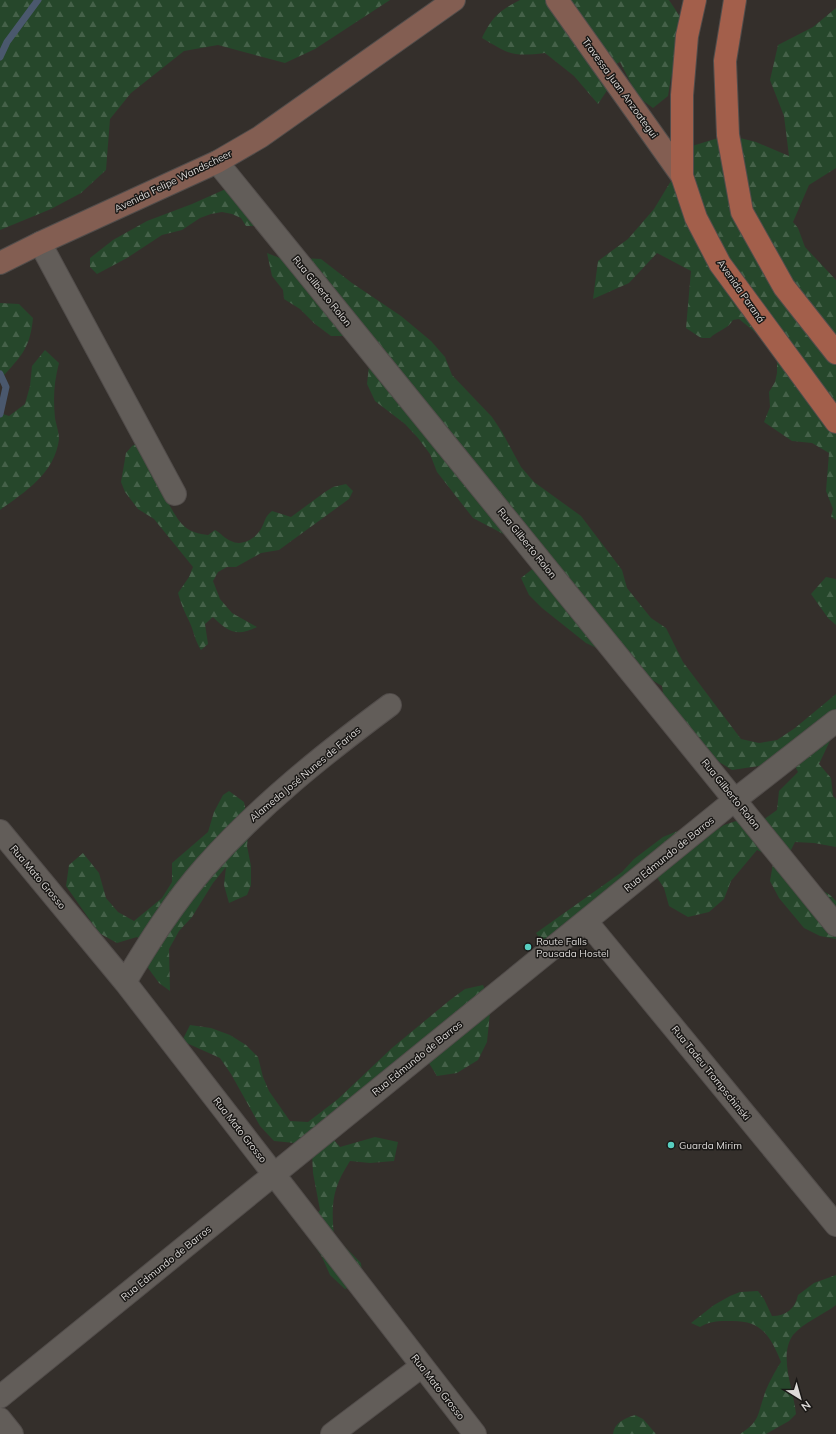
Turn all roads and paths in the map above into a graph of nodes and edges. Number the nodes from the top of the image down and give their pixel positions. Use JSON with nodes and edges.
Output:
{"nodes":[{"id":1,"x":454,"y":0,"type":"edge"},
{"id":2,"x":557,"y":0,"type":"edge"},
{"id":3,"x":694,"y":0,"type":"edge"},
{"id":4,"x":735,"y":0,"type":"edge"},
{"id":5,"x":216,"y":162,"type":"junction"},
{"id":6,"x":682,"y":176,"type":"junction"},
{"id":7,"x":40,"y":242,"type":"junction"},
{"id":8,"x":0,"y":263,"type":"edge"},
{"id":9,"x":836,"y":353,"type":"edge"},
{"id":10,"x":836,"y":422,"type":"edge"},
{"id":11,"x":175,"y":494,"type":"dead end"},
{"id":12,"x":390,"y":705,"type":"dead end"},
{"id":13,"x":836,"y":721,"type":"edge"},
{"id":14,"x":736,"y":799,"type":"junction"},
{"id":15,"x":0,"y":831,"type":"edge"},
{"id":16,"x":586,"y":921,"type":"junction"},
{"id":17,"x":836,"y":925,"type":"edge"},
{"id":18,"x":125,"y":982,"type":"junction"},
{"id":19,"x":274,"y":1174,"type":"junction"},
{"id":20,"x":836,"y":1225,"type":"edge"},
{"id":21,"x":422,"y":1366,"type":"junction"},
{"id":22,"x":0,"y":1397,"type":"edge"},
{"id":23,"x":0,"y":1419,"type":"edge"},
{"id":24,"x":12,"y":1434,"type":"edge"},
{"id":25,"x":332,"y":1434,"type":"edge"},
{"id":26,"x":475,"y":1434,"type":"edge"}],
"edges":[{"from":1,"to":5,"type":"main road","name":"Avenida Felipe Wandscheer"},
{"from":2,"to":6,"type":"main road","name":"Travessa Juan Anzoategui"},
{"from":3,"to":6,"type":"main road","name":"Avenida Paraná"},
{"from":4,"to":9,"type":"main road"},
{"from":5,"to":7,"type":"main road","name":"Avenida Felipe Wandscheer"},
{"from":5,"to":14,"type":"street","name":"Rua Gilberto Rolon"},
{"from":6,"to":10,"type":"main road","name":"Avenida Paraná"},
{"from":7,"to":8,"type":"main road","name":"Avenida Felipe Wandscheer"},
{"from":7,"to":11,"type":"street"},
{"from":12,"to":18,"type":"street","name":"Alameda José Nunes de Farias"},
{"from":13,"to":14,"type":"street","name":"Rua Edmundo de Barros"},
{"from":14,"to":16,"type":"street","name":"Rua Edmundo de Barros"},
{"from":14,"to":17,"type":"street","name":"Rua Gilberto Rolon"},
{"from":15,"to":18,"type":"street","name":"Rua Mato Grosso"},
{"from":16,"to":19,"type":"street","name":"Rua Edmundo de Barros"},
{"from":16,"to":20,"type":"street","name":"Rua Tadeu Trompschinski"},
{"from":18,"to":19,"type":"street","name":"Rua Mato Grosso"},
{"from":19,"to":21,"type":"street","name":"Rua Mato Grosso"},
{"from":19,"to":22,"type":"street","name":"Rua Edmundo de Barros"},
{"from":21,"to":25,"type":"street"},
{"from":21,"to":26,"type":"street","name":"Rua Mato Grosso"},
{"from":23,"to":24,"type":"street"}]}
